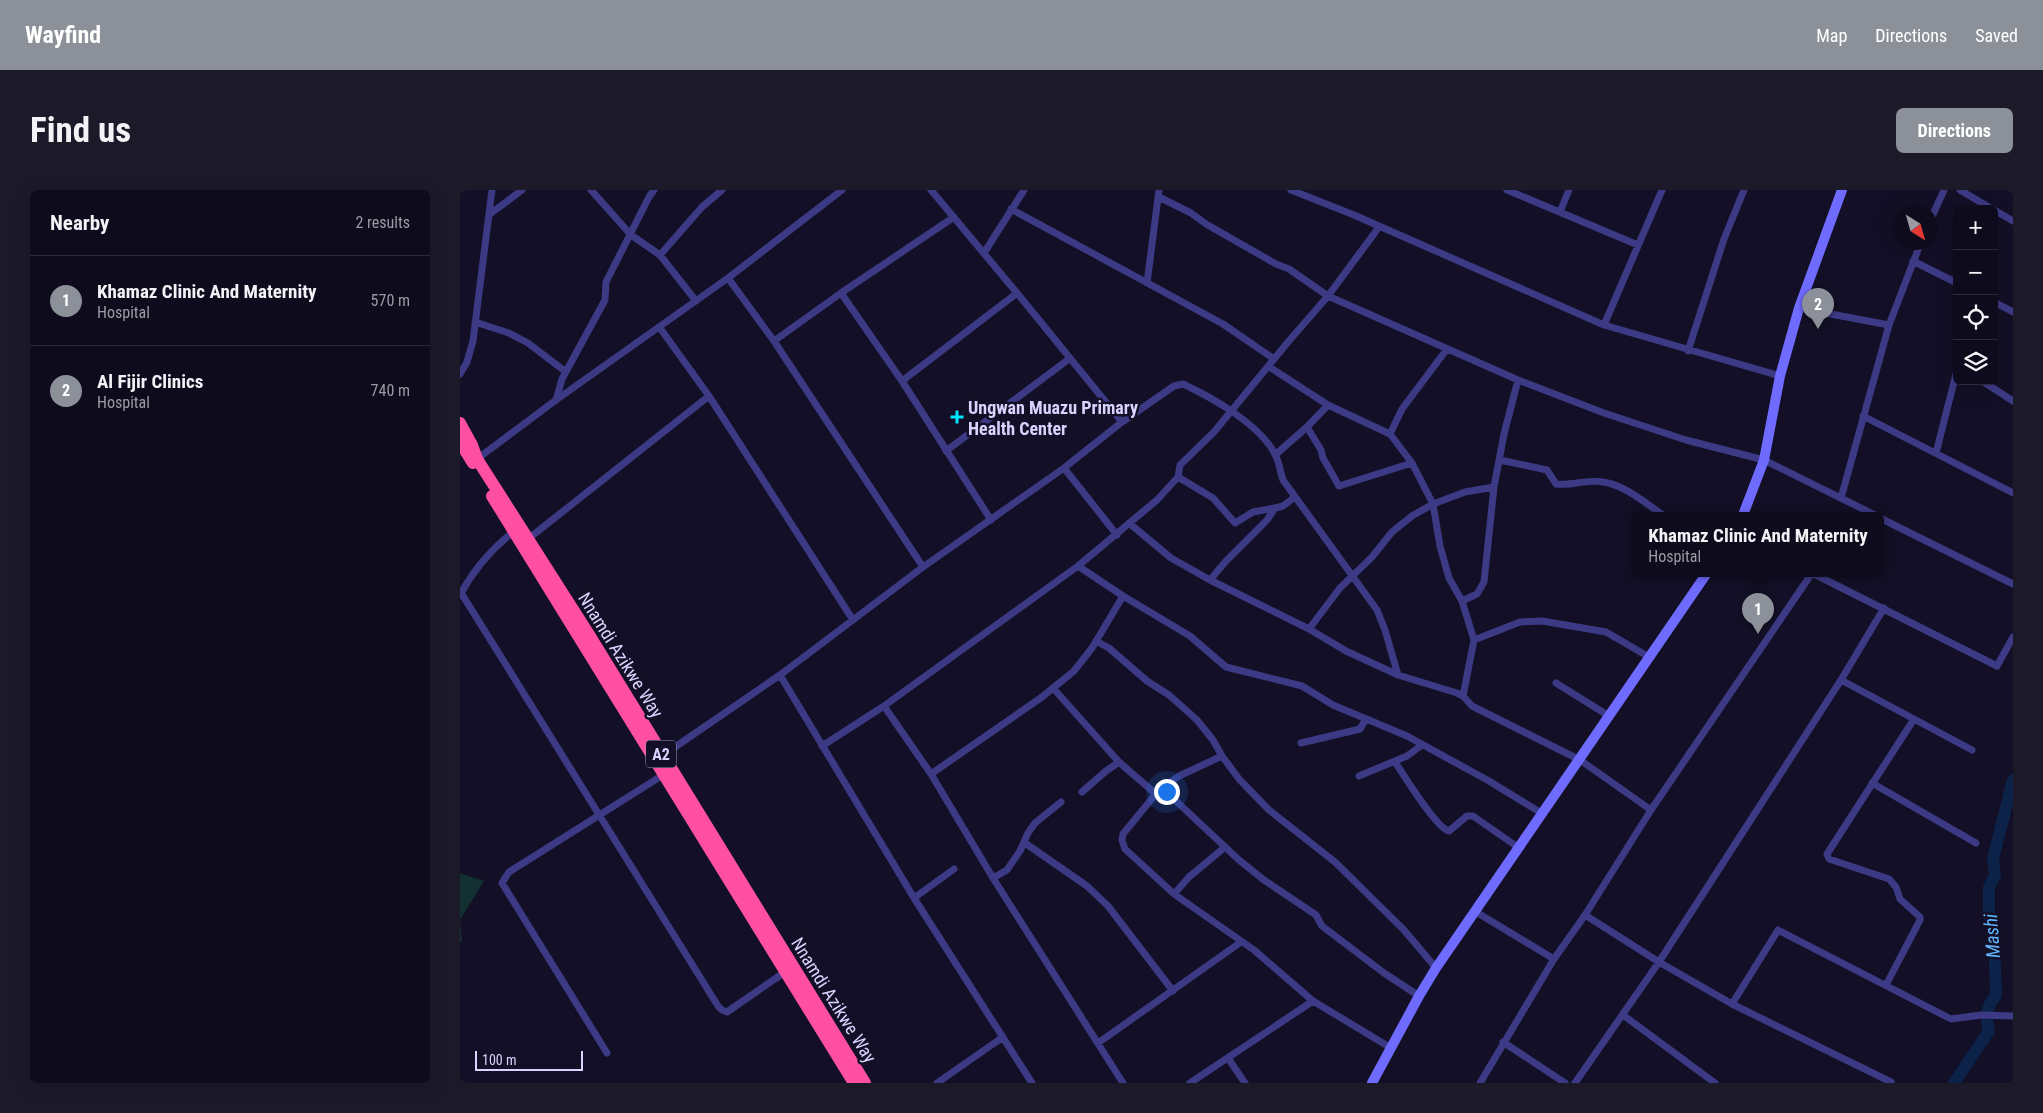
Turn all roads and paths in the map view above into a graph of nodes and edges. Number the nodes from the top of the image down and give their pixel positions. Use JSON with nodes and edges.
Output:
{"nodes":[{"id":1,"x":492,"y":190,"type":"edge"},
{"id":2,"x":522,"y":190,"type":"edge"},
{"id":3,"x":591,"y":190,"type":"edge"},
{"id":4,"x":654,"y":190,"type":"edge"},
{"id":5,"x":722,"y":190,"type":"edge"},
{"id":6,"x":842,"y":190,"type":"edge"},
{"id":7,"x":930,"y":190,"type":"edge"},
{"id":8,"x":1024,"y":190,"type":"edge"},
{"id":9,"x":1291,"y":190,"type":"edge"},
{"id":10,"x":1507,"y":190,"type":"edge"},
{"id":11,"x":1569,"y":190,"type":"edge"},
{"id":12,"x":1662,"y":190,"type":"edge"},
{"id":13,"x":1744,"y":190,"type":"edge"},
{"id":14,"x":1842,"y":190,"type":"edge"},
{"id":15,"x":1944,"y":190,"type":"edge"},
{"id":16,"x":1960,"y":190,"type":"edge"},
{"id":17,"x":1159,"y":194,"type":"edge"},
{"id":18,"x":1937,"y":205,"type":"edge"},
{"id":19,"x":1986,"y":205,"type":"edge"},
{"id":20,"x":1011,"y":209,"type":"junction"},
{"id":21,"x":1560,"y":212,"type":"junction"},
{"id":22,"x":1998,"y":212,"type":"edge"},
{"id":23,"x":490,"y":214,"type":"junction"},
{"id":24,"x":954,"y":217,"type":"junction"},
{"id":25,"x":2013,"y":221,"type":"edge"},
{"id":26,"x":1379,"y":227,"type":"junction"},
{"id":27,"x":631,"y":235,"type":"junction"},
{"id":28,"x":1638,"y":245,"type":"junction"},
{"id":29,"x":1918,"y":250,"type":"edge"},
{"id":30,"x":984,"y":253,"type":"junction"},
{"id":31,"x":660,"y":255,"type":"junction"},
{"id":32,"x":1913,"y":261,"type":"junction"},
{"id":33,"x":728,"y":278,"type":"junction"},
{"id":34,"x":1953,"y":281,"type":"edge"},
{"id":35,"x":1147,"y":283,"type":"junction"},
{"id":36,"x":841,"y":293,"type":"junction"},
{"id":37,"x":1017,"y":293,"type":"junction"},
{"id":38,"x":1328,"y":296,"type":"junction"},
{"id":39,"x":696,"y":301,"type":"junction"},
{"id":40,"x":1998,"y":304,"type":"edge"},
{"id":41,"x":1799,"y":308,"type":"junction"},
{"id":42,"x":2013,"y":312,"type":"edge"},
{"id":43,"x":475,"y":322,"type":"junction"},
{"id":44,"x":1889,"y":324,"type":"junction"},
{"id":45,"x":1604,"y":325,"type":"junction"},
{"id":46,"x":660,"y":328,"type":"junction"},
{"id":47,"x":774,"y":341,"type":"junction"},
{"id":48,"x":1447,"y":349,"type":"junction"},
{"id":49,"x":1688,"y":351,"type":"junction"},
{"id":50,"x":1069,"y":359,"type":"junction"},
{"id":51,"x":1274,"y":359,"type":"junction"},
{"id":52,"x":1268,"y":366,"type":"junction"},
{"id":53,"x":566,"y":372,"type":"junction"},
{"id":54,"x":460,"y":374,"type":"edge"},
{"id":55,"x":1780,"y":376,"type":"junction"},
{"id":56,"x":1518,"y":380,"type":"junction"},
{"id":57,"x":902,"y":381,"type":"junction"},
{"id":58,"x":1953,"y":385,"type":"edge"},
{"id":59,"x":1988,"y":385,"type":"edge"},
{"id":60,"x":710,"y":396,"type":"junction"},
{"id":61,"x":556,"y":400,"type":"junction"},
{"id":62,"x":2013,"y":401,"type":"edge"},
{"id":63,"x":1328,"y":405,"type":"junction"},
{"id":64,"x":1230,"y":412,"type":"junction"},
{"id":65,"x":1863,"y":416,"type":"junction"},
{"id":66,"x":1122,"y":422,"type":"junction"},
{"id":67,"x":460,"y":423,"type":"edge"},
{"id":68,"x":1307,"y":427,"type":"junction"},
{"id":69,"x":1390,"y":434,"type":"junction"},
{"id":70,"x":460,"y":442,"type":"edge"},
{"id":71,"x":946,"y":451,"type":"junction"},
{"id":72,"x":1936,"y":453,"type":"junction"},
{"id":73,"x":1275,"y":454,"type":"junction"},
{"id":74,"x":477,"y":459,"type":"junction"},
{"id":75,"x":1500,"y":460,"type":"junction"},
{"id":76,"x":1764,"y":460,"type":"junction"},
{"id":77,"x":1412,"y":463,"type":"junction"},
{"id":78,"x":1064,"y":468,"type":"junction"},
{"id":79,"x":1178,"y":477,"type":"junction"},
{"id":80,"x":1494,"y":487,"type":"junction"},
{"id":81,"x":2013,"y":492,"type":"edge"},
{"id":82,"x":1295,"y":496,"type":"junction"},
{"id":83,"x":1841,"y":498,"type":"junction"},
{"id":84,"x":1433,"y":504,"type":"junction"},
{"id":85,"x":1275,"y":508,"type":"junction"},
{"id":86,"x":1659,"y":512,"type":"edge"},
{"id":87,"x":1744,"y":512,"type":"edge"},
{"id":88,"x":1869,"y":512,"type":"edge"},
{"id":89,"x":990,"y":520,"type":"junction"},
{"id":90,"x":1884,"y":520,"type":"edge"},
{"id":91,"x":1129,"y":523,"type":"junction"},
{"id":92,"x":513,"y":532,"type":"junction"},
{"id":93,"x":1117,"y":535,"type":"junction"},
{"id":94,"x":528,"y":539,"type":"junction"},
{"id":95,"x":1078,"y":566,"type":"junction"},
{"id":96,"x":923,"y":567,"type":"junction"},
{"id":97,"x":1352,"y":576,"type":"junction"},
{"id":98,"x":1704,"y":577,"type":"edge"},
{"id":99,"x":1809,"y":577,"type":"edge"},
{"id":100,"x":1820,"y":577,"type":"edge"},
{"id":101,"x":1210,"y":580,"type":"junction"},
{"id":102,"x":2013,"y":584,"type":"edge"},
{"id":103,"x":460,"y":593,"type":"edge"},
{"id":104,"x":1123,"y":596,"type":"junction"},
{"id":105,"x":1462,"y":601,"type":"junction"},
{"id":106,"x":1884,"y":608,"type":"junction"},
{"id":107,"x":853,"y":620,"type":"junction"},
{"id":108,"x":1309,"y":629,"type":"junction"},
{"id":109,"x":2013,"y":637,"type":"edge"},
{"id":110,"x":1474,"y":640,"type":"junction"},
{"id":111,"x":1096,"y":642,"type":"junction"},
{"id":112,"x":1649,"y":657,"type":"junction"},
{"id":113,"x":780,"y":674,"type":"junction"},
{"id":114,"x":1398,"y":675,"type":"junction"},
{"id":115,"x":1841,"y":680,"type":"junction"},
{"id":116,"x":1556,"y":683,"type":"dead end"},
{"id":117,"x":1053,"y":688,"type":"junction"},
{"id":118,"x":1463,"y":696,"type":"junction"},
{"id":119,"x":884,"y":706,"type":"junction"},
{"id":120,"x":1609,"y":716,"type":"junction"},
{"id":121,"x":1366,"y":719,"type":"junction"},
{"id":122,"x":1914,"y":719,"type":"junction"},
{"id":123,"x":1300,"y":743,"type":"dead end"},
{"id":124,"x":1422,"y":745,"type":"junction"},
{"id":125,"x":822,"y":746,"type":"junction"},
{"id":126,"x":1972,"y":750,"type":"dead end"},
{"id":127,"x":662,"y":756,"type":"junction"},
{"id":128,"x":1222,"y":756,"type":"junction"},
{"id":129,"x":1580,"y":760,"type":"junction"},
{"id":130,"x":1119,"y":762,"type":"junction"},
{"id":131,"x":1395,"y":762,"type":"junction"},
{"id":132,"x":931,"y":774,"type":"junction"},
{"id":133,"x":663,"y":776,"type":"junction"},
{"id":134,"x":1359,"y":776,"type":"dead end"},
{"id":135,"x":1872,"y":783,"type":"junction"},
{"id":136,"x":1082,"y":792,"type":"dead end"},
{"id":137,"x":1158,"y":792,"type":"junction"},
{"id":138,"x":1061,"y":802,"type":"dead end"},
{"id":139,"x":1651,"y":810,"type":"junction"},
{"id":140,"x":1543,"y":814,"type":"junction"},
{"id":141,"x":598,"y":815,"type":"junction"},
{"id":142,"x":1025,"y":843,"type":"junction"},
{"id":143,"x":1976,"y":843,"type":"dead end"},
{"id":144,"x":1225,"y":846,"type":"junction"},
{"id":145,"x":1519,"y":848,"type":"junction"},
{"id":146,"x":954,"y":869,"type":"dead end"},
{"id":147,"x":993,"y":878,"type":"junction"},
{"id":148,"x":1174,"y":894,"type":"junction"},
{"id":149,"x":914,"y":898,"type":"junction"},
{"id":150,"x":1476,"y":912,"type":"junction"},
{"id":151,"x":1585,"y":915,"type":"junction"},
{"id":152,"x":1241,"y":942,"type":"junction"},
{"id":153,"x":1554,"y":959,"type":"junction"},
{"id":154,"x":1659,"y":962,"type":"junction"},
{"id":155,"x":1436,"y":968,"type":"junction"},
{"id":156,"x":784,"y":972,"type":"junction"},
{"id":157,"x":1886,"y":985,"type":"junction"},
{"id":158,"x":1173,"y":991,"type":"junction"},
{"id":159,"x":1419,"y":996,"type":"junction"},
{"id":160,"x":1312,"y":1001,"type":"junction"},
{"id":161,"x":1732,"y":1004,"type":"junction"},
{"id":162,"x":1623,"y":1015,"type":"junction"},
{"id":163,"x":2013,"y":1016,"type":"edge"},
{"id":164,"x":1003,"y":1037,"type":"junction"},
{"id":165,"x":1502,"y":1042,"type":"junction"},
{"id":166,"x":1098,"y":1043,"type":"junction"},
{"id":167,"x":1391,"y":1048,"type":"junction"},
{"id":168,"x":607,"y":1054,"type":"dead end"},
{"id":169,"x":1228,"y":1058,"type":"junction"},
{"id":170,"x":1892,"y":1082,"type":"edge"},
{"id":171,"x":854,"y":1083,"type":"edge"},
{"id":172,"x":865,"y":1083,"type":"edge"},
{"id":173,"x":937,"y":1083,"type":"edge"},
{"id":174,"x":1032,"y":1083,"type":"edge"},
{"id":175,"x":1123,"y":1083,"type":"edge"},
{"id":176,"x":1190,"y":1083,"type":"edge"},
{"id":177,"x":1244,"y":1083,"type":"edge"},
{"id":178,"x":1372,"y":1083,"type":"edge"},
{"id":179,"x":1480,"y":1083,"type":"edge"},
{"id":180,"x":1565,"y":1083,"type":"edge"},
{"id":181,"x":1575,"y":1083,"type":"edge"},
{"id":182,"x":1715,"y":1083,"type":"edge"}],
"edges":[{"from":1,"to":23,"type":"street"},
{"from":2,"to":23,"type":"street"},
{"from":3,"to":27,"type":"street"},
{"from":4,"to":27,"type":"street"},
{"from":5,"to":31,"type":"street"},
{"from":6,"to":33,"type":"street"},
{"from":7,"to":24,"type":"street"},
{"from":8,"to":20,"type":"street"},
{"from":9,"to":26,"type":"street"},
{"from":10,"to":21,"type":"street"},
{"from":11,"to":21,"type":"street"},
{"from":12,"to":28,"type":"street"},
{"from":13,"to":49,"type":"street"},
{"from":14,"to":41,"type":"street"},
{"from":15,"to":18,"type":"street"},
{"from":16,"to":19,"type":"street"},
{"from":17,"to":35,"type":"street"},
{"from":17,"to":38,"type":"street"},
{"from":20,"to":30,"type":"street"},
{"from":20,"to":35,"type":"street"},
{"from":21,"to":28,"type":"street"},
{"from":22,"to":25,"type":"street"},
{"from":23,"to":43,"type":"street"},
{"from":24,"to":30,"type":"street"},
{"from":24,"to":36,"type":"street"},
{"from":26,"to":38,"type":"street"},
{"from":26,"to":45,"type":"street"},
{"from":27,"to":31,"type":"street"},
{"from":27,"to":53,"type":"street"},
{"from":28,"to":45,"type":"street"},
{"from":29,"to":32,"type":"street"},
{"from":30,"to":37,"type":"street"},
{"from":31,"to":39,"type":"street"},
{"from":32,"to":34,"type":"street"},
{"from":32,"to":44,"type":"street"},
{"from":33,"to":39,"type":"street"},
{"from":33,"to":47,"type":"street"},
{"from":35,"to":51,"type":"street"},
{"from":36,"to":47,"type":"street"},
{"from":36,"to":57,"type":"street"},
{"from":37,"to":50,"type":"street"},
{"from":37,"to":57,"type":"street"},
{"from":38,"to":48,"type":"street"},
{"from":38,"to":51,"type":"street"},
{"from":39,"to":46,"type":"street"},
{"from":40,"to":42,"type":"street"},
{"from":41,"to":44,"type":"street"},
{"from":41,"to":55,"type":"street"},
{"from":43,"to":53,"type":"street"},
{"from":43,"to":54,"type":"street"},
{"from":44,"to":65,"type":"street"},
{"from":45,"to":49,"type":"street"},
{"from":46,"to":60,"type":"street"},
{"from":46,"to":61,"type":"street"},
{"from":47,"to":96,"type":"street"},
{"from":48,"to":56,"type":"street"},
{"from":48,"to":69,"type":"street"},
{"from":49,"to":55,"type":"street"},
{"from":50,"to":66,"type":"street"},
{"from":50,"to":71,"type":"street"},
{"from":51,"to":52,"type":"street"},
{"from":52,"to":63,"type":"street"},
{"from":52,"to":64,"type":"street"},
{"from":53,"to":61,"type":"street"},
{"from":55,"to":76,"type":"street"},
{"from":56,"to":75,"type":"street"},
{"from":56,"to":76,"type":"street"},
{"from":57,"to":71,"type":"street"},
{"from":58,"to":72,"type":"street"},
{"from":59,"to":62,"type":"street"},
{"from":60,"to":94,"type":"street"},
{"from":60,"to":107,"type":"street"},
{"from":61,"to":74,"type":"street"},
{"from":63,"to":68,"type":"street"},
{"from":63,"to":69,"type":"street"},
{"from":64,"to":66,"type":"street"},
{"from":64,"to":73,"type":"street"},
{"from":64,"to":79,"type":"street"},
{"from":65,"to":72,"type":"street"},
{"from":65,"to":83,"type":"street"},
{"from":66,"to":78,"type":"street"},
{"from":67,"to":74,"type":"highway","name":"Nnamdi Azikwe Way","number":"A2"},
{"from":68,"to":73,"type":"street"},
{"from":68,"to":77,"type":"street"},
{"from":69,"to":77,"type":"street"},
{"from":70,"to":92,"type":"highway","name":"Nnamdi Azikwe Way","number":"A2"},
{"from":71,"to":89,"type":"street"},
{"from":72,"to":81,"type":"street"},
{"from":73,"to":82,"type":"street"},
{"from":74,"to":94,"type":"highway","name":"Nnamdi Azikwe Way","number":"A2"},
{"from":75,"to":80,"type":"street"},
{"from":75,"to":86,"type":"street"},
{"from":76,"to":83,"type":"street"},
{"from":76,"to":87,"type":"street"},
{"from":77,"to":84,"type":"street"},
{"from":78,"to":89,"type":"street"},
{"from":78,"to":93,"type":"street"},
{"from":79,"to":85,"type":"street"},
{"from":79,"to":91,"type":"street"},
{"from":80,"to":84,"type":"street"},
{"from":80,"to":105,"type":"street"},
{"from":82,"to":85,"type":"street"},
{"from":82,"to":97,"type":"street"},
{"from":83,"to":88,"type":"street"},
{"from":84,"to":97,"type":"street"},
{"from":84,"to":105,"type":"street"},
{"from":85,"to":101,"type":"street"},
{"from":89,"to":96,"type":"street"},
{"from":90,"to":102,"type":"street"},
{"from":91,"to":93,"type":"street"},
{"from":91,"to":101,"type":"street"},
{"from":92,"to":103,"type":"street"},
{"from":92,"to":133,"type":"highway","name":"Nnamdi Azikwe Way","number":"A2"},
{"from":93,"to":95,"type":"street"},
{"from":94,"to":127,"type":"highway","name":"Nnamdi Azikwe Way","number":"A2"},
{"from":95,"to":104,"type":"street"},
{"from":95,"to":119,"type":"street"},
{"from":96,"to":107,"type":"street"},
{"from":97,"to":108,"type":"street"},
{"from":97,"to":114,"type":"street"},
{"from":98,"to":112,"type":"street"},
{"from":99,"to":139,"type":"street"},
{"from":100,"to":106,"type":"street"},
{"from":101,"to":108,"type":"street"},
{"from":103,"to":141,"type":"street"},
{"from":104,"to":111,"type":"street"},
{"from":104,"to":121,"type":"street"},
{"from":105,"to":110,"type":"street"},
{"from":106,"to":109,"type":"street"},
{"from":106,"to":115,"type":"street"},
{"from":107,"to":113,"type":"street"},
{"from":108,"to":114,"type":"street"},
{"from":110,"to":112,"type":"street"},
{"from":110,"to":118,"type":"street"},
{"from":111,"to":117,"type":"street"},
{"from":111,"to":128,"type":"street"},
{"from":112,"to":120,"type":"street"},
{"from":113,"to":125,"type":"street"},
{"from":113,"to":127,"type":"street"},
{"from":114,"to":118,"type":"street"},
{"from":115,"to":122,"type":"street"},
{"from":115,"to":154,"type":"street"},
{"from":116,"to":120,"type":"street"},
{"from":117,"to":130,"type":"street"},
{"from":117,"to":132,"type":"street"},
{"from":118,"to":129,"type":"street"},
{"from":119,"to":125,"type":"street"},
{"from":119,"to":132,"type":"street"},
{"from":120,"to":129,"type":"street"},
{"from":121,"to":123,"type":"street"},
{"from":121,"to":124,"type":"street"},
{"from":122,"to":126,"type":"street"},
{"from":122,"to":135,"type":"street"},
{"from":124,"to":131,"type":"street"},
{"from":124,"to":140,"type":"street"},
{"from":125,"to":149,"type":"street"},
{"from":127,"to":172,"type":"highway","name":"Nnamdi Azikwe Way","number":"A2"},
{"from":128,"to":137,"type":"street"},
{"from":128,"to":155,"type":"street"},
{"from":129,"to":139,"type":"street"},
{"from":129,"to":140,"type":"street"},
{"from":130,"to":136,"type":"street"},
{"from":130,"to":137,"type":"street"},
{"from":131,"to":134,"type":"street"},
{"from":131,"to":145,"type":"street"},
{"from":132,"to":147,"type":"street"},
{"from":133,"to":141,"type":"street"},
{"from":133,"to":156,"type":"highway","name":"Nnamdi Azikwe Way","number":"A2"},
{"from":135,"to":143,"type":"street"},
{"from":135,"to":157,"type":"street"},
{"from":137,"to":144,"type":"street"},
{"from":137,"to":148,"type":"street"},
{"from":138,"to":142,"type":"street"},
{"from":139,"to":151,"type":"street"},
{"from":140,"to":145,"type":"street"},
{"from":141,"to":156,"type":"street"},
{"from":141,"to":168,"type":"street"},
{"from":142,"to":147,"type":"street"},
{"from":142,"to":158,"type":"street"},
{"from":144,"to":148,"type":"street"},
{"from":144,"to":159,"type":"street"},
{"from":145,"to":150,"type":"street"},
{"from":146,"to":149,"type":"street"},
{"from":147,"to":166,"type":"street"},
{"from":148,"to":152,"type":"street"},
{"from":149,"to":164,"type":"street"},
{"from":150,"to":153,"type":"street"},
{"from":150,"to":155,"type":"street"},
{"from":151,"to":153,"type":"street"},
{"from":151,"to":154,"type":"street"},
{"from":152,"to":158,"type":"street"},
{"from":152,"to":160,"type":"street"},
{"from":153,"to":165,"type":"street"},
{"from":154,"to":161,"type":"street"},
{"from":154,"to":162,"type":"street"},
{"from":155,"to":159,"type":"street"},
{"from":156,"to":171,"type":"highway","name":"Nnamdi Azikwe Way","number":"A2"},
{"from":157,"to":161,"type":"street"},
{"from":157,"to":163,"type":"street"},
{"from":158,"to":166,"type":"street"},
{"from":159,"to":167,"type":"street"},
{"from":160,"to":167,"type":"street"},
{"from":160,"to":169,"type":"street"},
{"from":161,"to":170,"type":"street"},
{"from":162,"to":181,"type":"street"},
{"from":162,"to":182,"type":"street"},
{"from":164,"to":173,"type":"street"},
{"from":164,"to":174,"type":"street"},
{"from":165,"to":179,"type":"street"},
{"from":165,"to":180,"type":"street"},
{"from":166,"to":175,"type":"street"},
{"from":167,"to":178,"type":"street"},
{"from":169,"to":176,"type":"street"},
{"from":169,"to":177,"type":"street"}]}
